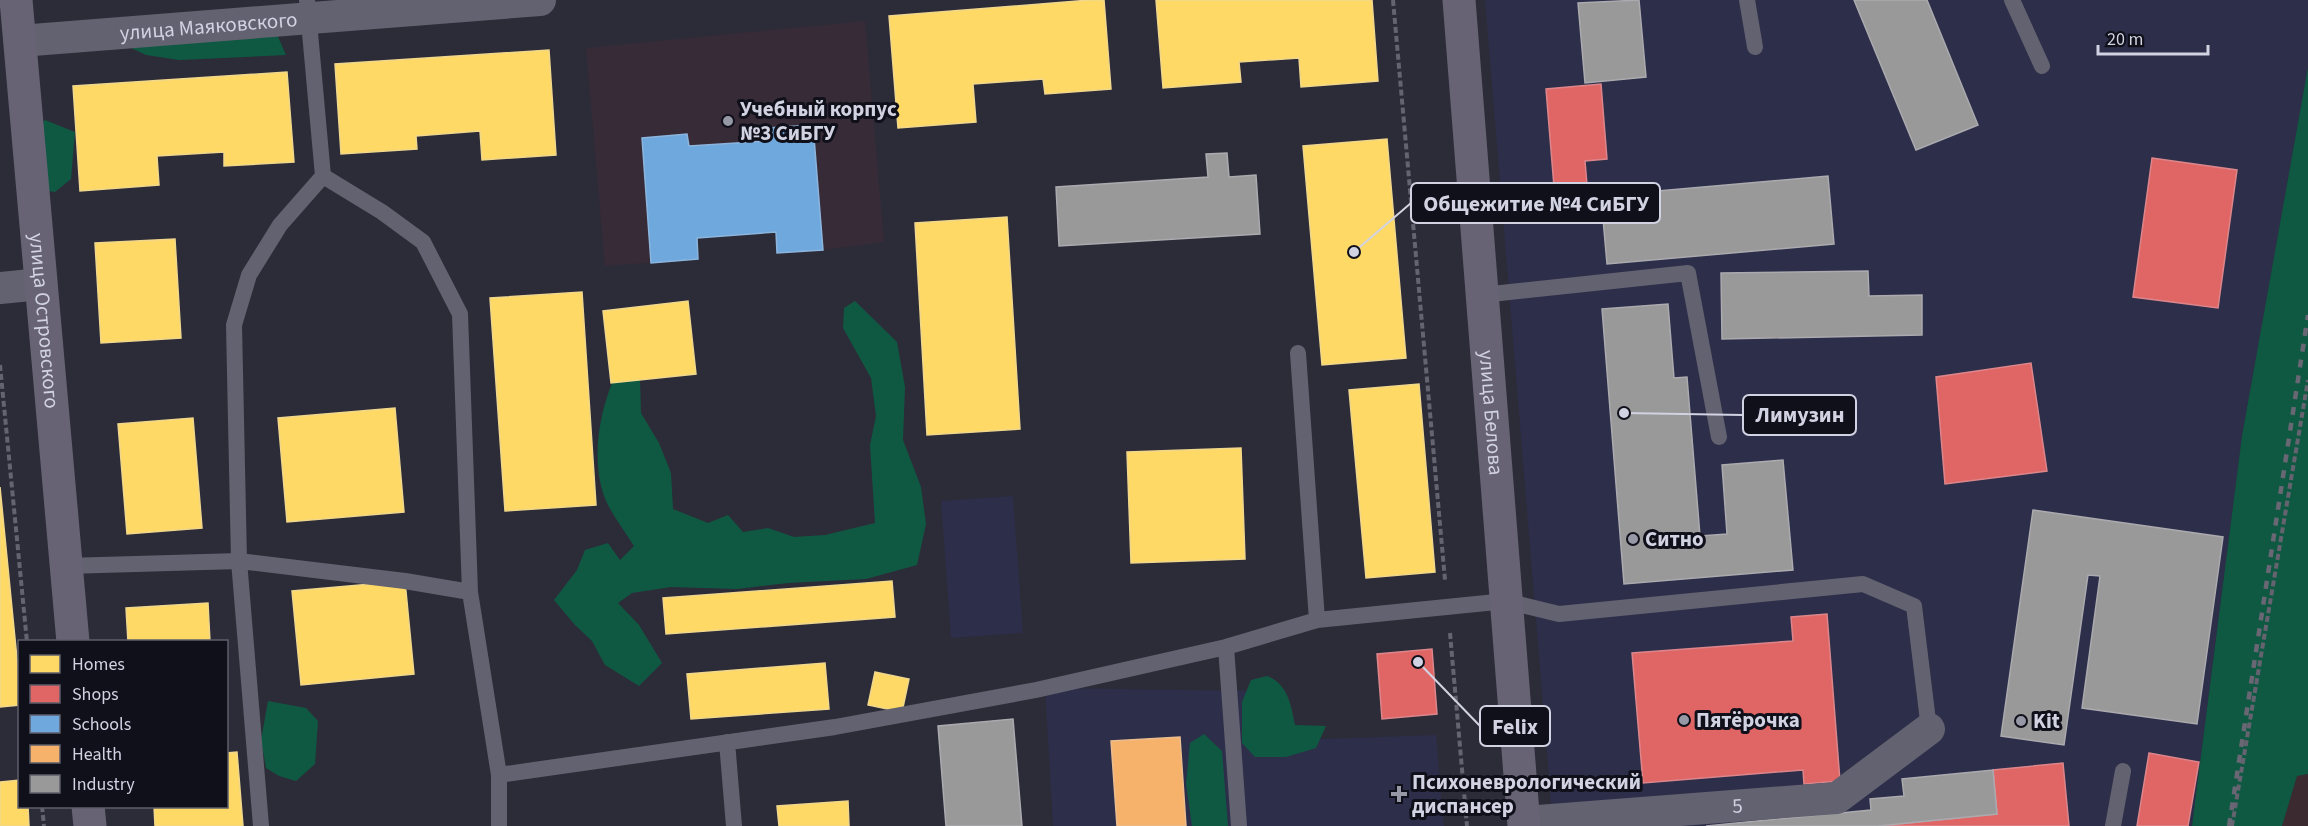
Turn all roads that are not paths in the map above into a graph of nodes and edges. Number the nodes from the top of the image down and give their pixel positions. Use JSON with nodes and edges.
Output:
{"nodes":[{"id":1,"x":16,"y":0,"type":"edge"},
{"id":2,"x":540,"y":0,"type":"edge"},
{"id":3,"x":1459,"y":0,"type":"edge"},
{"id":4,"x":1747,"y":0,"type":"edge"},
{"id":5,"x":2012,"y":0,"type":"edge"},
{"id":6,"x":308,"y":9,"type":"edge"},
{"id":7,"x":20,"y":41,"type":"junction"},
{"id":8,"x":1755,"y":47,"type":"dead end"},
{"id":9,"x":2042,"y":66,"type":"dead end"},
{"id":10,"x":323,"y":176,"type":"junction"},
{"id":11,"x":41,"y":284,"type":"junction"},
{"id":12,"x":0,"y":288,"type":"edge"},
{"id":13,"x":1482,"y":295,"type":"junction"},
{"id":14,"x":1298,"y":353,"type":"dead end"},
{"id":15,"x":1719,"y":437,"type":"dead end"},
{"id":16,"x":239,"y":561,"type":"junction"},
{"id":17,"x":66,"y":566,"type":"junction"},
{"id":18,"x":470,"y":592,"type":"junction"},
{"id":19,"x":1506,"y":601,"type":"junction"},
{"id":20,"x":1317,"y":620,"type":"junction"},
{"id":21,"x":73,"y":640,"type":"edge"},
{"id":22,"x":1226,"y":647,"type":"junction"},
{"id":23,"x":1929,"y":729,"type":"joint"},
{"id":24,"x":727,"y":742,"type":"junction"},
{"id":25,"x":2123,"y":771,"type":"dead end"},
{"id":26,"x":499,"y":775,"type":"junction"},
{"id":27,"x":88,"y":808,"type":"edge"},
{"id":28,"x":1524,"y":824,"type":"edge"},
{"id":29,"x":90,"y":826,"type":"edge"},
{"id":30,"x":261,"y":826,"type":"edge"},
{"id":31,"x":499,"y":826,"type":"edge"},
{"id":32,"x":734,"y":826,"type":"edge"},
{"id":33,"x":1239,"y":826,"type":"edge"},
{"id":34,"x":2113,"y":826,"type":"edge"}],
"edges":[{"from":1,"to":7,"type":"main road","name":"улица Островского"},
{"from":2,"to":6,"type":"street","name":"улица Маяковского"},
{"from":3,"to":13,"type":"main road","name":"улица Белова"},
{"from":4,"to":8,"type":"lane"},
{"from":5,"to":9,"type":"lane"},
{"from":6,"to":7,"type":"street","name":"улица Маяковского"},
{"from":6,"to":10,"type":"lane"},
{"from":7,"to":11,"type":"main road","name":"улица Островского"},
{"from":10,"to":16,"type":"lane"},
{"from":10,"to":18,"type":"lane"},
{"from":11,"to":12,"type":"street"},
{"from":11,"to":17,"type":"main road","name":"улица Островского"},
{"from":13,"to":15,"type":"lane"},
{"from":13,"to":19,"type":"main road","name":"улица Белова"},
{"from":14,"to":20,"type":"lane"},
{"from":16,"to":17,"type":"lane"},
{"from":16,"to":18,"type":"lane"},
{"from":16,"to":30,"type":"lane"},
{"from":17,"to":21,"type":"main road","name":"улица Островского"},
{"from":18,"to":26,"type":"lane"},
{"from":19,"to":20,"type":"lane"},
{"from":19,"to":23,"type":"lane"},
{"from":19,"to":28,"type":"main road","name":"улица Белова"},
{"from":20,"to":22,"type":"lane"},
{"from":22,"to":24,"type":"lane"},
{"from":22,"to":33,"type":"lane"},
{"from":23,"to":28,"type":"street","name":"5"},
{"from":24,"to":26,"type":"lane"},
{"from":24,"to":32,"type":"lane"},
{"from":25,"to":34,"type":"lane"},
{"from":26,"to":31,"type":"lane"},
{"from":27,"to":29,"type":"main road"}]}
